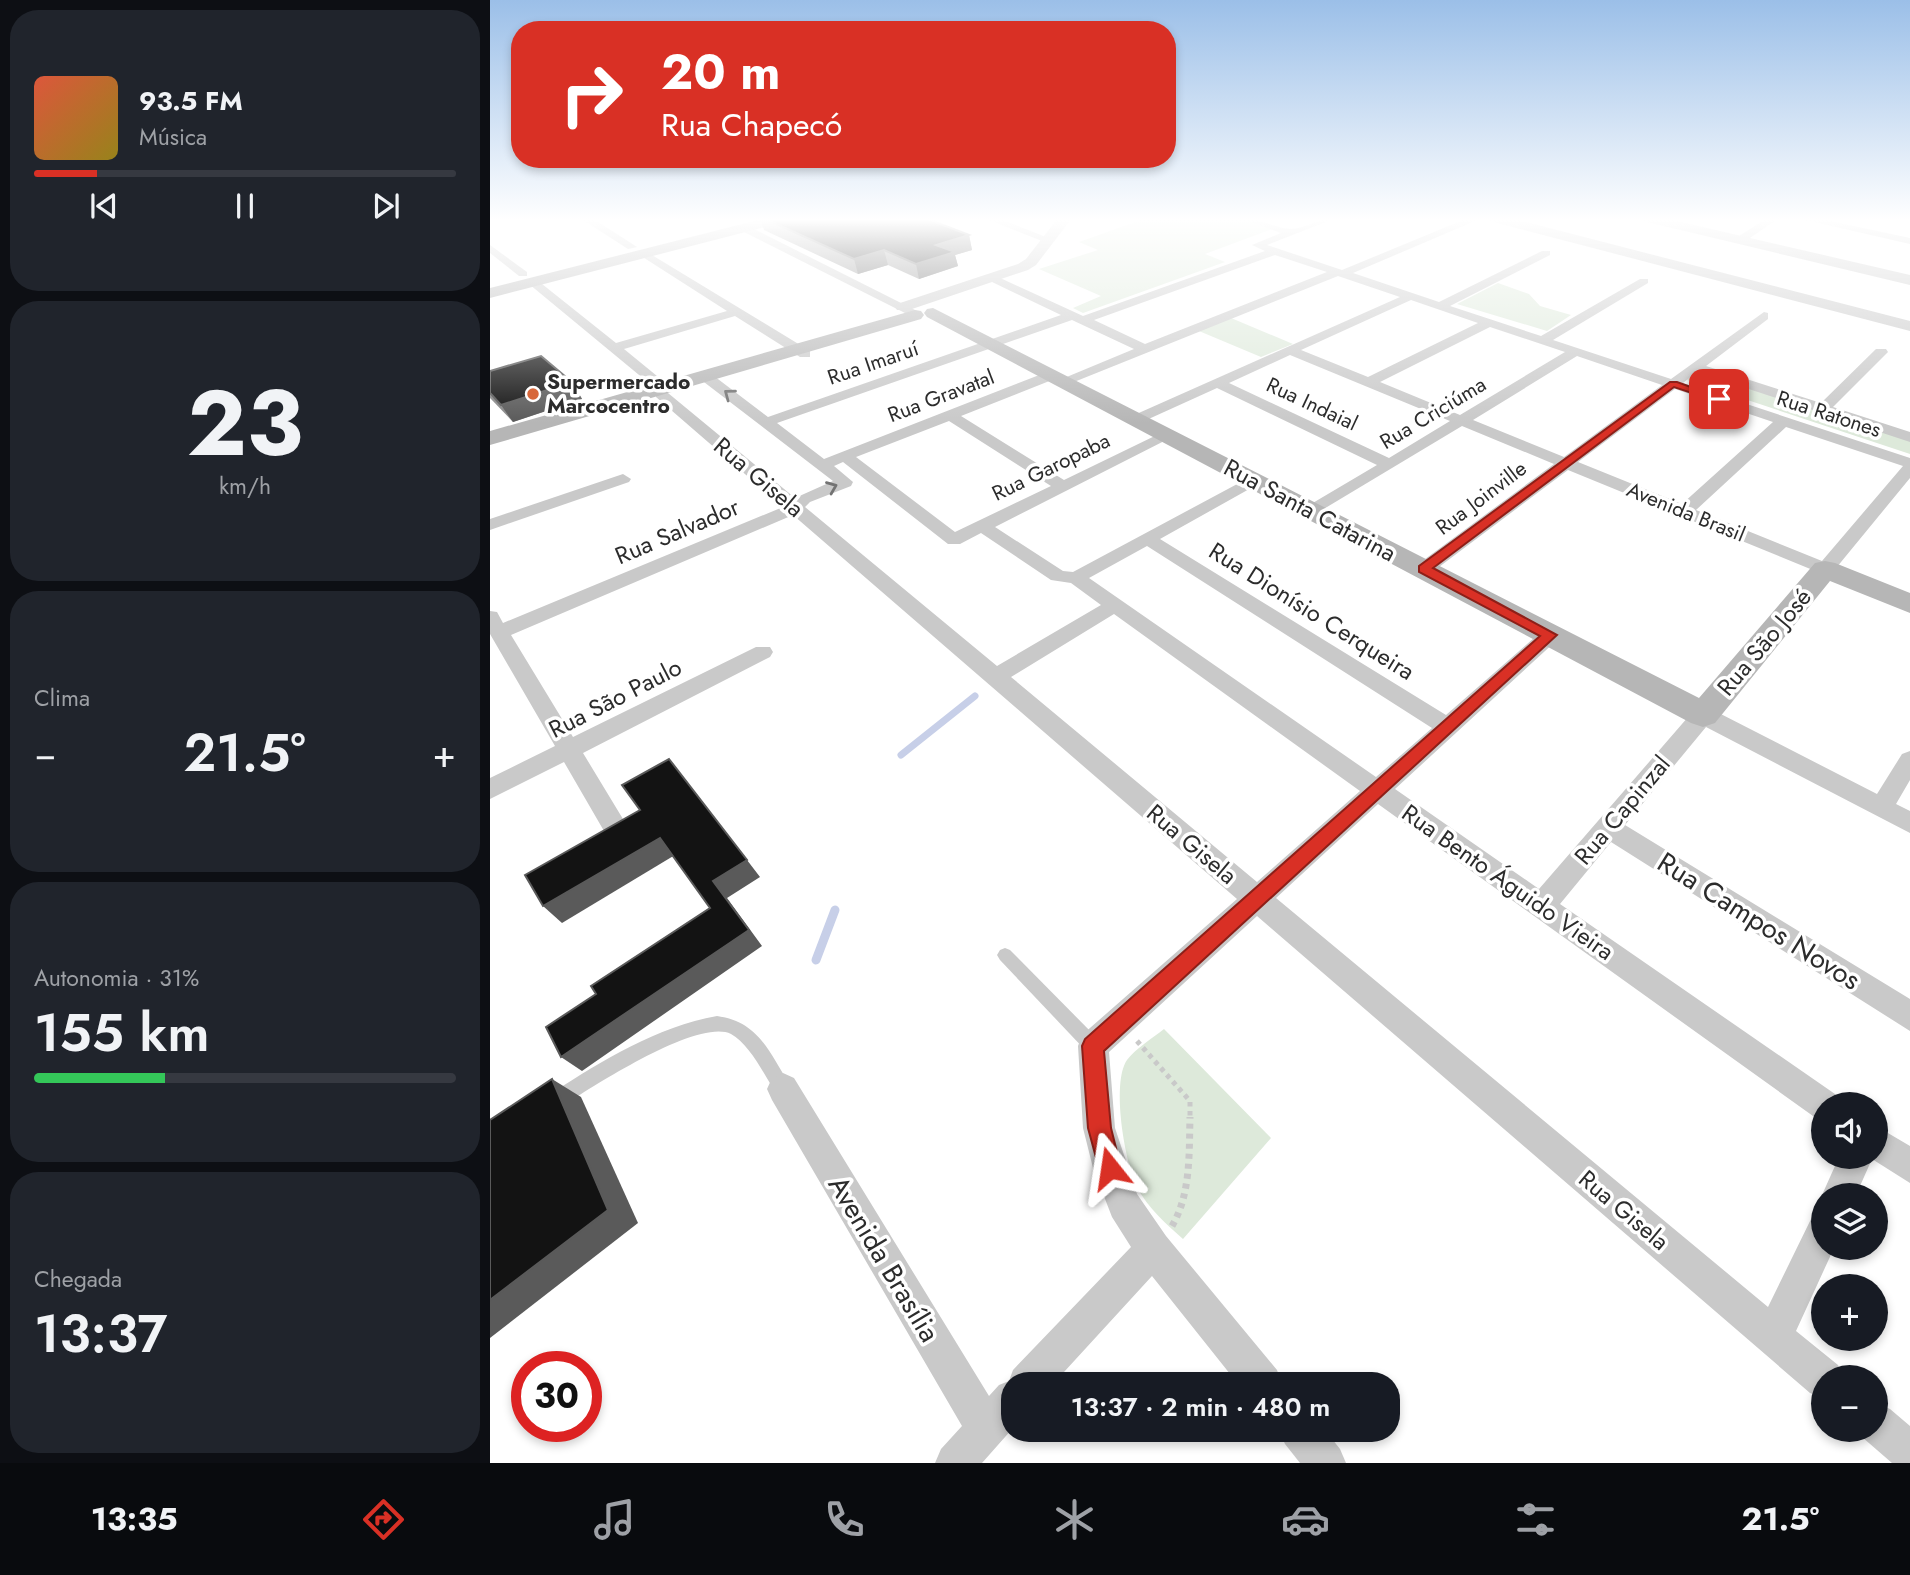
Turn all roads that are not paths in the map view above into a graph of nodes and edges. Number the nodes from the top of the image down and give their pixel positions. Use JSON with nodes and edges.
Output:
{"nodes":[{"id":1,"x":507,"y":286,"type":"edge"},
{"id":2,"x":538,"y":286,"type":"edge"},
{"id":3,"x":695,"y":286,"type":"edge"},
{"id":4,"x":873,"y":286,"type":"edge"},
{"id":5,"x":977,"y":286,"type":"edge"},
{"id":6,"x":1010,"y":286,"type":"edge"},
{"id":7,"x":1171,"y":286,"type":"edge"},
{"id":8,"x":1304,"y":286,"type":"edge"},
{"id":9,"x":1382,"y":286,"type":"edge"},
{"id":10,"x":1479,"y":286,"type":"edge"},
{"id":11,"x":1635,"y":286,"type":"edge"},
{"id":12,"x":1757,"y":286,"type":"edge"},
{"id":13,"x":490,"y":293,"type":"edge"},
{"id":14,"x":1411,"y":296,"type":"junction"},
{"id":15,"x":1440,"y":306,"type":"junction"},
{"id":16,"x":921,"y":310,"type":"junction"},
{"id":17,"x":737,"y":312,"type":"junction"},
{"id":18,"x":1764,"y":316,"type":"dead end"},
{"id":19,"x":1078,"y":318,"type":"junction"},
{"id":20,"x":1490,"y":322,"type":"junction"},
{"id":21,"x":1910,"y":326,"type":"edge"},
{"id":22,"x":1543,"y":340,"type":"junction"},
{"id":23,"x":992,"y":344,"type":"junction"},
{"id":24,"x":614,"y":348,"type":"junction"},
{"id":25,"x":1145,"y":349,"type":"junction"},
{"id":26,"x":1289,"y":350,"type":"junction"},
{"id":27,"x":1576,"y":351,"type":"junction"},
{"id":28,"x":800,"y":352,"type":"junction"},
{"id":29,"x":1881,"y":352,"type":"dead end"},
{"id":30,"x":1695,"y":367,"type":"junction"},
{"id":31,"x":705,"y":376,"type":"junction"},
{"id":32,"x":1058,"y":378,"type":"junction"},
{"id":33,"x":1217,"y":383,"type":"junction"},
{"id":34,"x":1368,"y":383,"type":"junction"},
{"id":35,"x":1673,"y":384,"type":"junction"},
{"id":36,"x":663,"y":388,"type":"junction"},
{"id":37,"x":1823,"y":409,"type":"junction"},
{"id":38,"x":950,"y":415,"type":"junction"},
{"id":39,"x":1137,"y":419,"type":"junction"},
{"id":40,"x":1461,"y":421,"type":"junction"},
{"id":41,"x":767,"y":422,"type":"junction"},
{"id":42,"x":1788,"y":422,"type":"junction"},
{"id":43,"x":1168,"y":435,"type":"junction"},
{"id":44,"x":1910,"y":437,"type":"edge"},
{"id":45,"x":490,"y":438,"type":"edge"},
{"id":46,"x":845,"y":456,"type":"junction"},
{"id":47,"x":1566,"y":463,"type":"junction"},
{"id":48,"x":1910,"y":463,"type":"edge"},
{"id":49,"x":1390,"y":464,"type":"junction"},
{"id":50,"x":823,"y":465,"type":"junction"},
{"id":51,"x":1910,"y":468,"type":"edge"},
{"id":52,"x":624,"y":479,"type":"dead end"},
{"id":53,"x":1254,"y":480,"type":"junction"},
{"id":54,"x":1063,"y":486,"type":"junction"},
{"id":55,"x":795,"y":508,"type":"junction"},
{"id":56,"x":1312,"y":511,"type":"junction"},
{"id":57,"x":1684,"y":512,"type":"junction"},
{"id":58,"x":490,"y":525,"type":"edge"},
{"id":59,"x":982,"y":526,"type":"junction"},
{"id":60,"x":1148,"y":539,"type":"junction"},
{"id":61,"x":1424,"y":569,"type":"junction"},
{"id":62,"x":1825,"y":569,"type":"junction"},
{"id":63,"x":1076,"y":578,"type":"junction"},
{"id":64,"x":1910,"y":604,"type":"edge"},
{"id":65,"x":1115,"y":605,"type":"junction"},
{"id":66,"x":494,"y":625,"type":"edge"},
{"id":67,"x":1550,"y":635,"type":"junction"},
{"id":68,"x":763,"y":652,"type":"dead end"},
{"id":69,"x":995,"y":677,"type":"junction"},
{"id":70,"x":1703,"y":715,"type":"junction"},
{"id":71,"x":1448,"y":727,"type":"junction"},
{"id":72,"x":569,"y":750,"type":"junction"},
{"id":73,"x":1910,"y":760,"type":"edge"},
{"id":74,"x":490,"y":789,"type":"edge"},
{"id":75,"x":1377,"y":790,"type":"junction"},
{"id":76,"x":1881,"y":808,"type":"junction"},
{"id":77,"x":1910,"y":823,"type":"edge"},
{"id":78,"x":613,"y":824,"type":"edge"},
{"id":79,"x":1608,"y":827,"type":"junction"},
{"id":80,"x":1257,"y":899,"type":"junction"},
{"id":81,"x":1542,"y":906,"type":"junction"},
{"id":82,"x":1004,"y":955,"type":"dead end"},
{"id":83,"x":1910,"y":1016,"type":"edge"},
{"id":84,"x":1093,"y":1046,"type":"junction"},
{"id":85,"x":783,"y":1089,"type":"joint"},
{"id":86,"x":1811,"y":1096,"type":"edge"},
{"id":87,"x":545,"y":1108,"type":"edge"},
{"id":88,"x":1888,"y":1150,"type":"edge"},
{"id":89,"x":1910,"y":1166,"type":"edge"},
{"id":90,"x":1153,"y":1249,"type":"junction"},
{"id":91,"x":1811,"y":1257,"type":"edge"},
{"id":92,"x":1774,"y":1337,"type":"junction"},
{"id":93,"x":1811,"y":1368,"type":"edge"},
{"id":94,"x":1038,"y":1372,"type":"edge"},
{"id":95,"x":1253,"y":1372,"type":"edge"},
{"id":96,"x":1001,"y":1412,"type":"edge"},
{"id":97,"x":986,"y":1429,"type":"junction"},
{"id":98,"x":1888,"y":1433,"type":"edge"},
{"id":99,"x":1309,"y":1442,"type":"edge"},
{"id":100,"x":1910,"y":1452,"type":"edge"},
{"id":101,"x":955,"y":1463,"type":"edge"},
{"id":102,"x":1326,"y":1463,"type":"edge"}],
"edges":[{"from":1,"to":13,"type":"main road"},
{"from":2,"to":24,"type":"street","name":"Rua Gisela"},
{"from":3,"to":17,"type":"street"},
{"from":4,"to":16,"type":"street","name":"Rua Santa Catarina"},
{"from":5,"to":16,"type":"street"},
{"from":6,"to":19,"type":"street"},
{"from":7,"to":19,"type":"street","name":"Rua Imaruí"},
{"from":8,"to":25,"type":"street","name":"Rua Gravatal"},
{"from":9,"to":14,"type":"street","name":"Rua Ratones"},
{"from":10,"to":15,"type":"street"},
{"from":11,"to":22,"type":"street"},
{"from":12,"to":21,"type":"street"},
{"from":14,"to":15,"type":"street","name":"Rua Ratones"},
{"from":14,"to":26,"type":"street"},
{"from":15,"to":20,"type":"street","name":"Rua Ratones"},
{"from":16,"to":23,"type":"main road","name":"Rua Santa Catarina"},
{"from":16,"to":28,"type":"main road"},
{"from":17,"to":24,"type":"street"},
{"from":17,"to":28,"type":"street"},
{"from":18,"to":30,"type":"street"},
{"from":19,"to":23,"type":"street","name":"Rua Imaruí"},
{"from":19,"to":25,"type":"street"},
{"from":20,"to":22,"type":"street","name":"Rua Ratones"},
{"from":20,"to":34,"type":"street"},
{"from":22,"to":27,"type":"street","name":"Rua Ratones"},
{"from":23,"to":32,"type":"main road","name":"Rua Santa Catarina"},
{"from":23,"to":41,"type":"street","name":"Rua Imaruí"},
{"from":24,"to":36,"type":"street","name":"Rua Gisela"},
{"from":25,"to":32,"type":"street","name":"Rua Gravatal"},
{"from":26,"to":33,"type":"street"},
{"from":26,"to":34,"type":"street","name":"Avenida Brasil"},
{"from":27,"to":35,"type":"street","name":"Rua Ratones"},
{"from":27,"to":40,"type":"street","name":"Rua Criciúma"},
{"from":28,"to":31,"type":"main road"},
{"from":29,"to":37,"type":"street"},
{"from":30,"to":35,"type":"street"},
{"from":30,"to":37,"type":"street"},
{"from":31,"to":36,"type":"main road"},
{"from":41,"to":31,"type":"street","one_way":true},
{"from":32,"to":38,"type":"street","name":"Rua Gravatal"},
{"from":32,"to":39,"type":"main road","name":"Rua Santa Catarina"},
{"from":33,"to":39,"type":"street"},
{"from":33,"to":49,"type":"street","name":"Rua Indaial"},
{"from":34,"to":40,"type":"street","name":"Avenida Brasil"},
{"from":35,"to":42,"type":"street","name":"Rua Ratones"},
{"from":35,"to":47,"type":"street"},
{"from":36,"to":45,"type":"main road"},
{"from":36,"to":55,"type":"street","name":"Rua Gisela"},
{"from":37,"to":44,"type":"street"},
{"from":38,"to":46,"type":"street","name":"Rua Gravatal"},
{"from":38,"to":54,"type":"street"},
{"from":39,"to":43,"type":"main road","name":"Rua Santa Catarina"},
{"from":40,"to":47,"type":"street","name":"Avenida Brasil"},
{"from":40,"to":49,"type":"street","name":"Rua Criciúma"},
{"from":41,"to":50,"type":"street"},
{"from":42,"to":48,"type":"street","name":"Rua Ratones"},
{"from":42,"to":57,"type":"street"},
{"from":43,"to":53,"type":"main road","name":"Rua Santa Catarina"},
{"from":43,"to":54,"type":"street","name":"Rua Garopaba"},
{"from":46,"to":50,"type":"street","name":"Rua Gravatal"},
{"from":46,"to":59,"type":"street","name":"Rua Garopaba"},
{"from":47,"to":57,"type":"street","name":"Avenida Brasil"},
{"from":47,"to":61,"type":"street","name":"Rua Joinville"},
{"from":49,"to":56,"type":"street","name":"Rua Criciúma"},
{"from":55,"to":50,"type":"street","name":"Rua Salvador","one_way":true},
{"from":51,"to":62,"type":"street"},
{"from":52,"to":58,"type":"street"},
{"from":53,"to":56,"type":"main road","name":"Rua Santa Catarina"},
{"from":53,"to":60,"type":"street"},
{"from":54,"to":59,"type":"street","name":"Rua Garopaba"},
{"from":55,"to":66,"type":"street","name":"Rua Salvador"},
{"from":55,"to":69,"type":"street","name":"Rua Gisela"},
{"from":56,"to":61,"type":"main road","name":"Rua Santa Catarina"},
{"from":57,"to":62,"type":"street","name":"Avenida Brasil"},
{"from":59,"to":63,"type":"street","name":"Rua Bento Águido Vieira"},
{"from":60,"to":63,"type":"street"},
{"from":60,"to":71,"type":"street","name":"Rua Dionísio Cerqueira"},
{"from":61,"to":67,"type":"main road","name":"Rua Santa Catarina"},
{"from":62,"to":64,"type":"main road","name":"Avenida Brasil"},
{"from":62,"to":70,"type":"main road","name":"Rua São José"},
{"from":63,"to":65,"type":"street","name":"Rua Bento Águido Vieira"},
{"from":65,"to":69,"type":"street"},
{"from":65,"to":75,"type":"street","name":"Rua Bento Águido Vieira"},
{"from":66,"to":72,"type":"street"},
{"from":67,"to":70,"type":"main road","name":"Rua Santa Catarina"},
{"from":67,"to":71,"type":"street"},
{"from":68,"to":72,"type":"street","name":"Rua São Paulo"},
{"from":69,"to":80,"type":"street","name":"Rua Gisela"},
{"from":70,"to":76,"type":"street","name":"Rua Santa Catarina"},
{"from":70,"to":79,"type":"street","name":"Rua Capinzal"},
{"from":71,"to":75,"type":"street"},
{"from":72,"to":74,"type":"street","name":"Rua São Paulo"},
{"from":72,"to":78,"type":"street"},
{"from":73,"to":76,"type":"street"},
{"from":75,"to":80,"type":"street"},
{"from":75,"to":81,"type":"street","name":"Rua Bento Águido Vieira"},
{"from":76,"to":77,"type":"street","name":"Rua Santa Catarina"},
{"from":79,"to":81,"type":"street","name":"Rua Capinzal"},
{"from":79,"to":83,"type":"street","name":"Rua Campos Novos"},
{"from":80,"to":84,"type":"street"},
{"from":80,"to":92,"type":"street","name":"Rua Gisela"},
{"from":81,"to":86,"type":"street","name":"Rua Bento Águido Vieira"},
{"from":82,"to":84,"type":"lane"},
{"from":84,"to":90,"type":"street"},
{"from":85,"to":87,"type":"lane"},
{"from":85,"to":97,"type":"street","name":"Avenida Brasília"},
{"from":88,"to":89,"type":"street"},
{"from":90,"to":94,"type":"street"},
{"from":90,"to":95,"type":"street"},
{"from":91,"to":92,"type":"street"},
{"from":92,"to":93,"type":"street","name":"Rua Gisela"},
{"from":96,"to":97,"type":"street"},
{"from":97,"to":101,"type":"street"},
{"from":98,"to":100,"type":"street"},
{"from":99,"to":102,"type":"street"}]}
